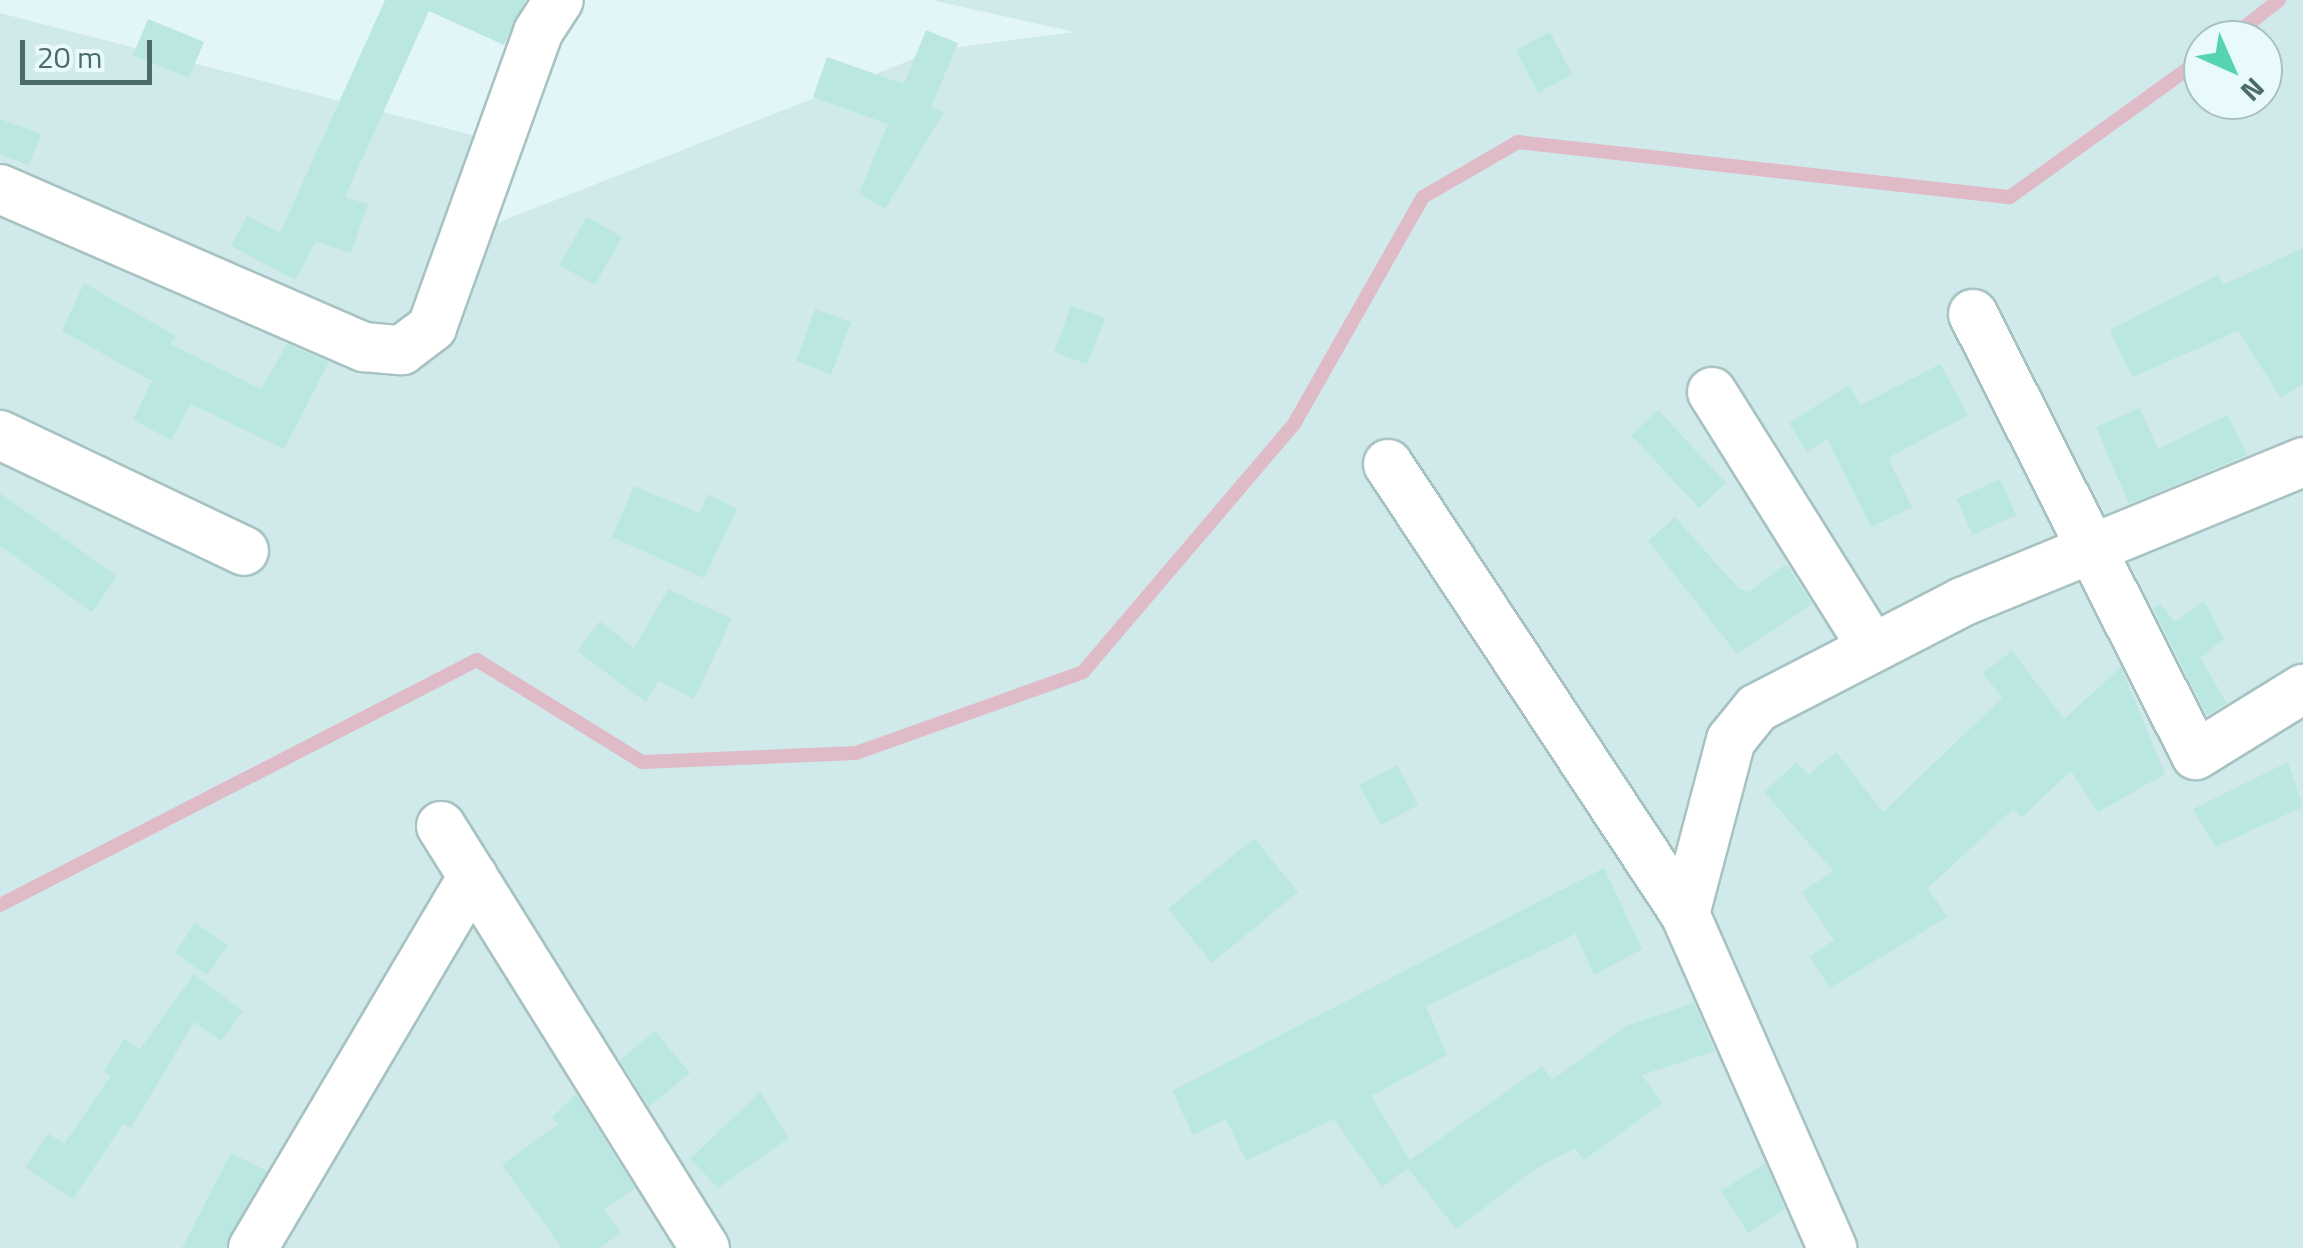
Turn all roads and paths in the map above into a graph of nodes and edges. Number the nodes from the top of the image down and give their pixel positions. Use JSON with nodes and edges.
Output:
{"nodes":[{"id":1,"x":559,"y":0,"type":"edge"},
{"id":2,"x":0,"y":189,"type":"edge"},
{"id":3,"x":1972,"y":314,"type":"dead end"},
{"id":4,"x":1712,"y":392,"type":"dead end"},
{"id":5,"x":0,"y":435,"type":"edge"},
{"id":6,"x":2303,"y":462,"type":"edge"},
{"id":7,"x":1388,"y":464,"type":"dead end"},
{"id":8,"x":2086,"y":551,"type":"junction"},
{"id":9,"x":244,"y":552,"type":"dead end"},
{"id":10,"x":1872,"y":647,"type":"junction"},
{"id":11,"x":2303,"y":689,"type":"edge"},
{"id":12,"x":441,"y":826,"type":"dead end"},
{"id":13,"x":473,"y":876,"type":"junction"},
{"id":14,"x":1685,"y":914,"type":"junction"},
{"id":15,"x":253,"y":1248,"type":"edge"},
{"id":16,"x":705,"y":1248,"type":"edge"},
{"id":17,"x":1832,"y":1248,"type":"edge"}],
"edges":[{"from":1,"to":2,"type":"street"},
{"from":3,"to":8,"type":"street"},
{"from":4,"to":10,"type":"street"},
{"from":5,"to":9,"type":"street"},
{"from":6,"to":8,"type":"street"},
{"from":7,"to":14,"type":"street"},
{"from":8,"to":10,"type":"street"},
{"from":8,"to":11,"type":"street"},
{"from":10,"to":14,"type":"street"},
{"from":12,"to":13,"type":"street"},
{"from":13,"to":15,"type":"street"},
{"from":13,"to":16,"type":"street"},
{"from":14,"to":17,"type":"street"}]}
